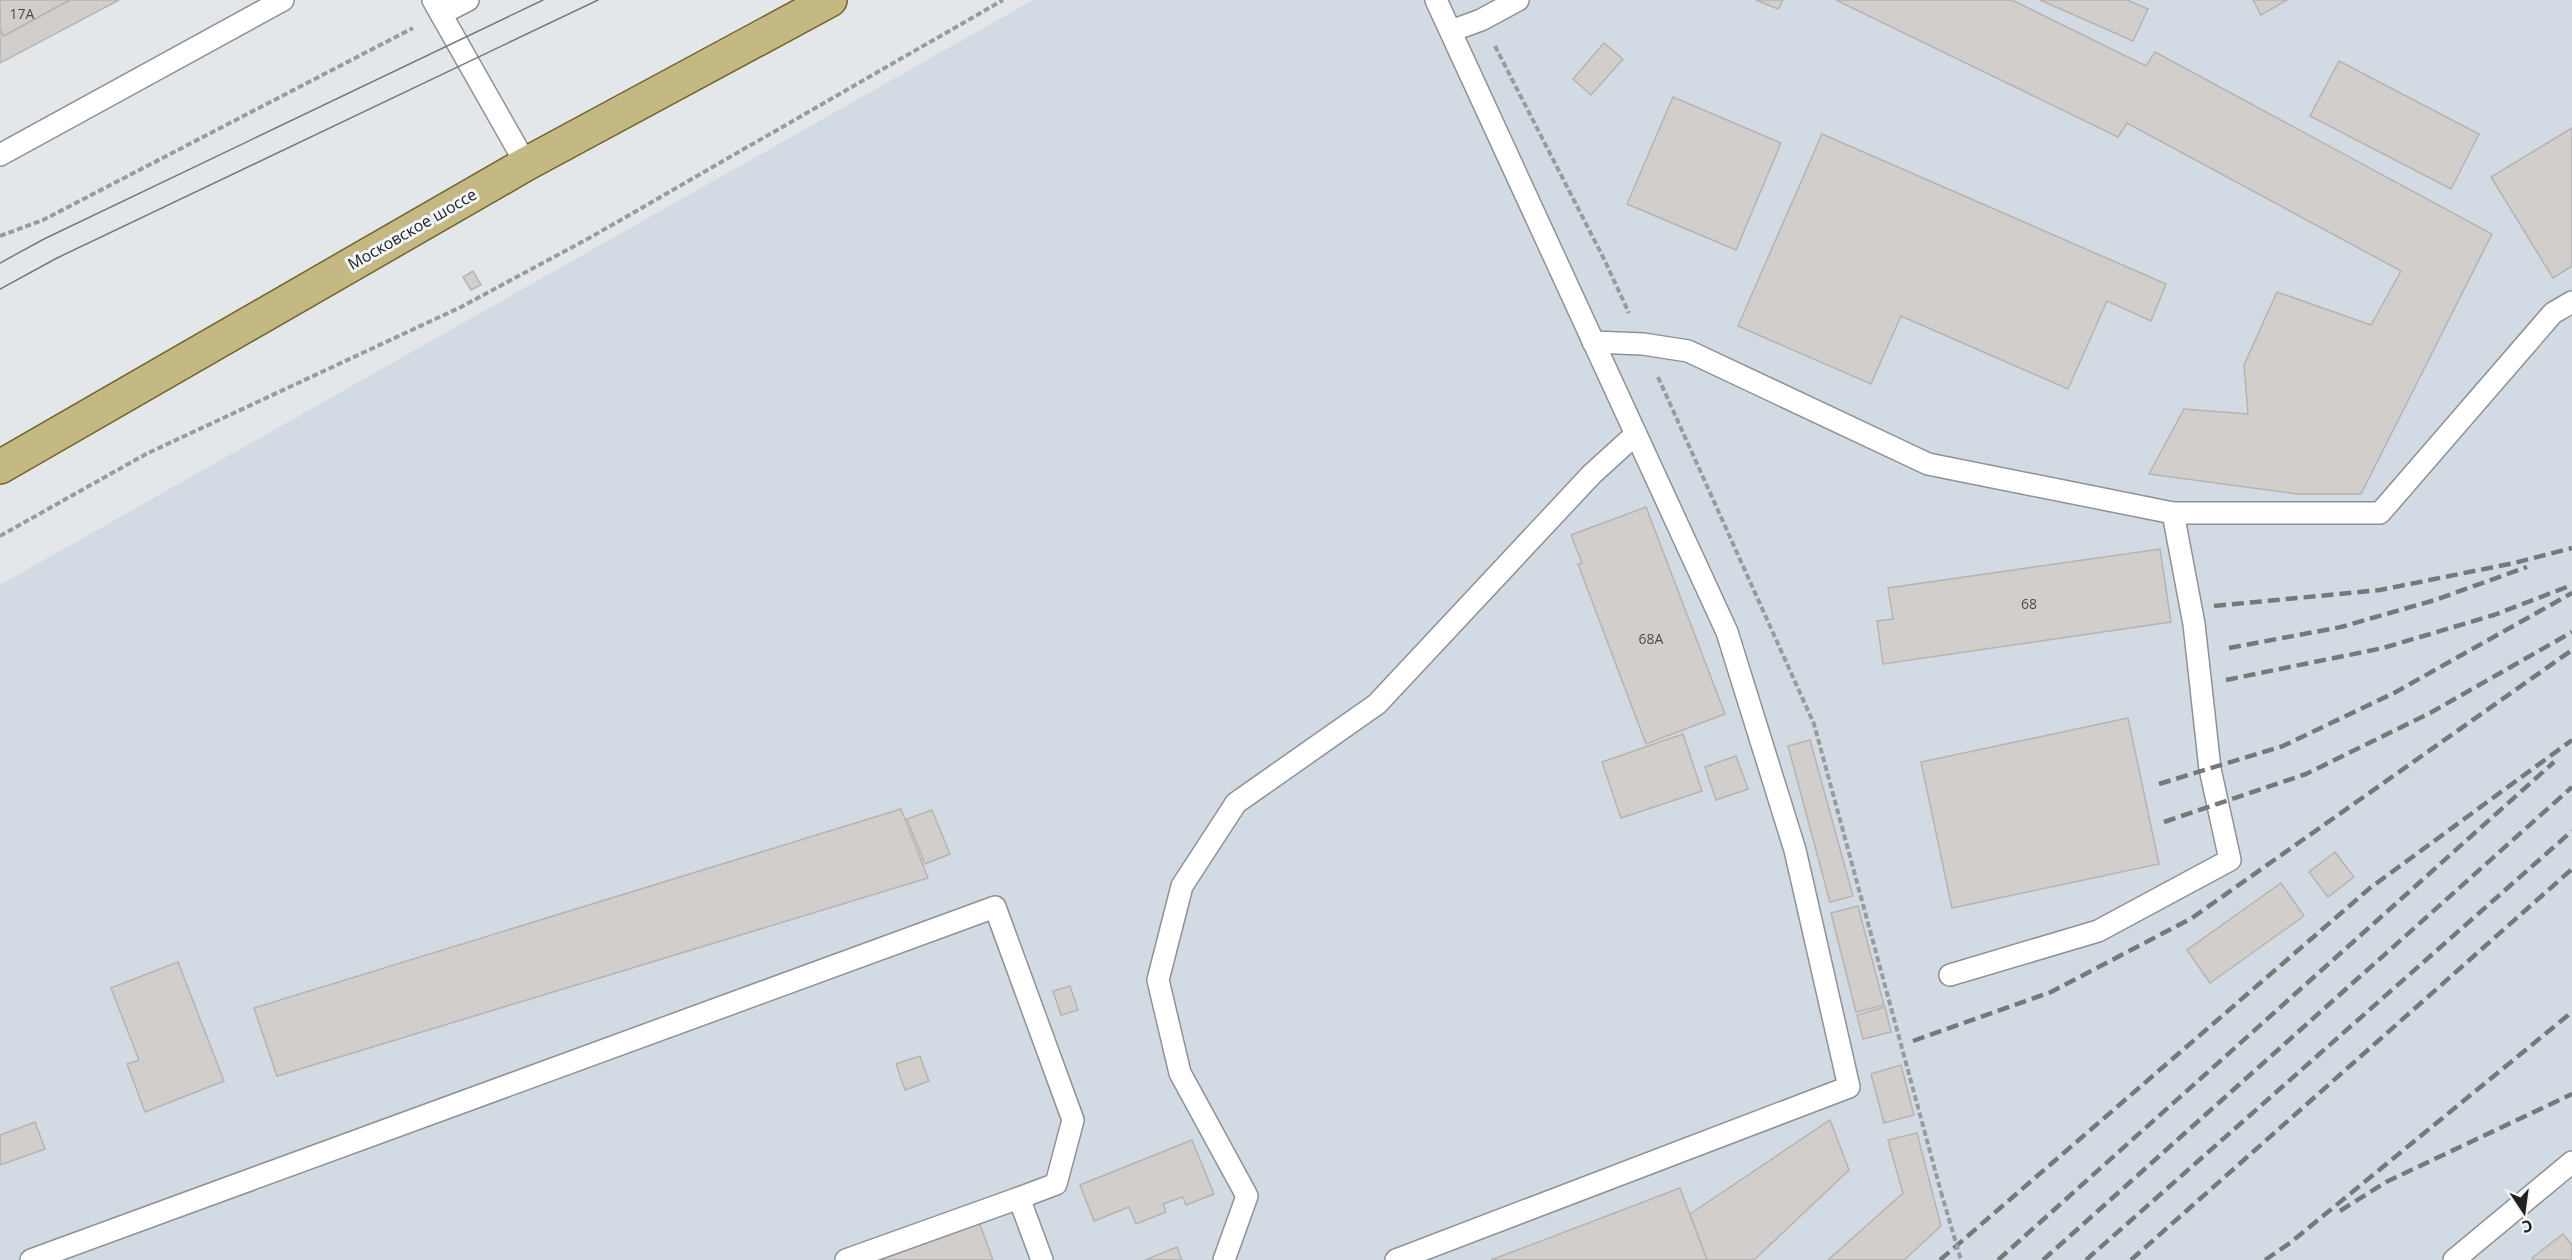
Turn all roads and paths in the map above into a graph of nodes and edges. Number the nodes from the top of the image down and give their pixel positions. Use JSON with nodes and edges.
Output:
{"nodes":[{"id":1,"x":283,"y":0,"type":"edge"},
{"id":2,"x":468,"y":0,"type":"edge"},
{"id":3,"x":830,"y":0,"type":"edge"},
{"id":4,"x":1003,"y":0,"type":"edge"},
{"id":5,"x":1436,"y":0,"type":"edge"},
{"id":6,"x":1518,"y":0,"type":"edge"},
{"id":7,"x":437,"y":7,"type":"edge"},
{"id":8,"x":1450,"y":31,"type":"junction"},
{"id":9,"x":0,"y":155,"type":"edge"},
{"id":10,"x":526,"y":164,"type":"junction"},
{"id":11,"x":0,"y":236,"type":"edge"},
{"id":12,"x":2572,"y":302,"type":"edge"},
{"id":13,"x":1593,"y":342,"type":"junction"},
{"id":14,"x":1636,"y":434,"type":"junction"},
{"id":15,"x":0,"y":467,"type":"edge"},
{"id":16,"x":2173,"y":513,"type":"junction"},
{"id":17,"x":0,"y":536,"type":"edge"},
{"id":18,"x":1814,"y":724,"type":"dead end"},
{"id":19,"x":1950,"y":975,"type":"dead end"},
{"id":20,"x":2572,"y":1161,"type":"edge"},
{"id":21,"x":1019,"y":1197,"type":"junction"},
{"id":22,"x":31,"y":1260,"type":"edge"},
{"id":23,"x":846,"y":1260,"type":"edge"},
{"id":24,"x":1042,"y":1260,"type":"edge"},
{"id":25,"x":1224,"y":1260,"type":"edge"},
{"id":26,"x":1396,"y":1260,"type":"edge"},
{"id":27,"x":1961,"y":1260,"type":"edge"},
{"id":28,"x":2454,"y":1260,"type":"edge"}],
"edges":[{"from":1,"to":9,"type":"lane"},
{"from":2,"to":7,"type":"lane"},
{"from":3,"to":10,"type":"main road","name":"Московское шоссе"},
{"from":4,"to":17,"type":"path"},
{"from":5,"to":8,"type":"lane"},
{"from":6,"to":8,"type":"lane"},
{"from":7,"to":10,"type":"lane"},
{"from":7,"to":11,"type":"path"},
{"from":8,"to":13,"type":"lane"},
{"from":10,"to":15,"type":"main road","name":"Московское шоссе"},
{"from":12,"to":16,"type":"lane"},
{"from":13,"to":14,"type":"lane"},
{"from":13,"to":16,"type":"lane"},
{"from":14,"to":25,"type":"lane"},
{"from":14,"to":26,"type":"lane"},
{"from":16,"to":19,"type":"lane"},
{"from":18,"to":27,"type":"path","bridge":true},
{"from":20,"to":28,"type":"lane"},
{"from":21,"to":22,"type":"lane"},
{"from":21,"to":23,"type":"lane"},
{"from":21,"to":24,"type":"lane"}]}
